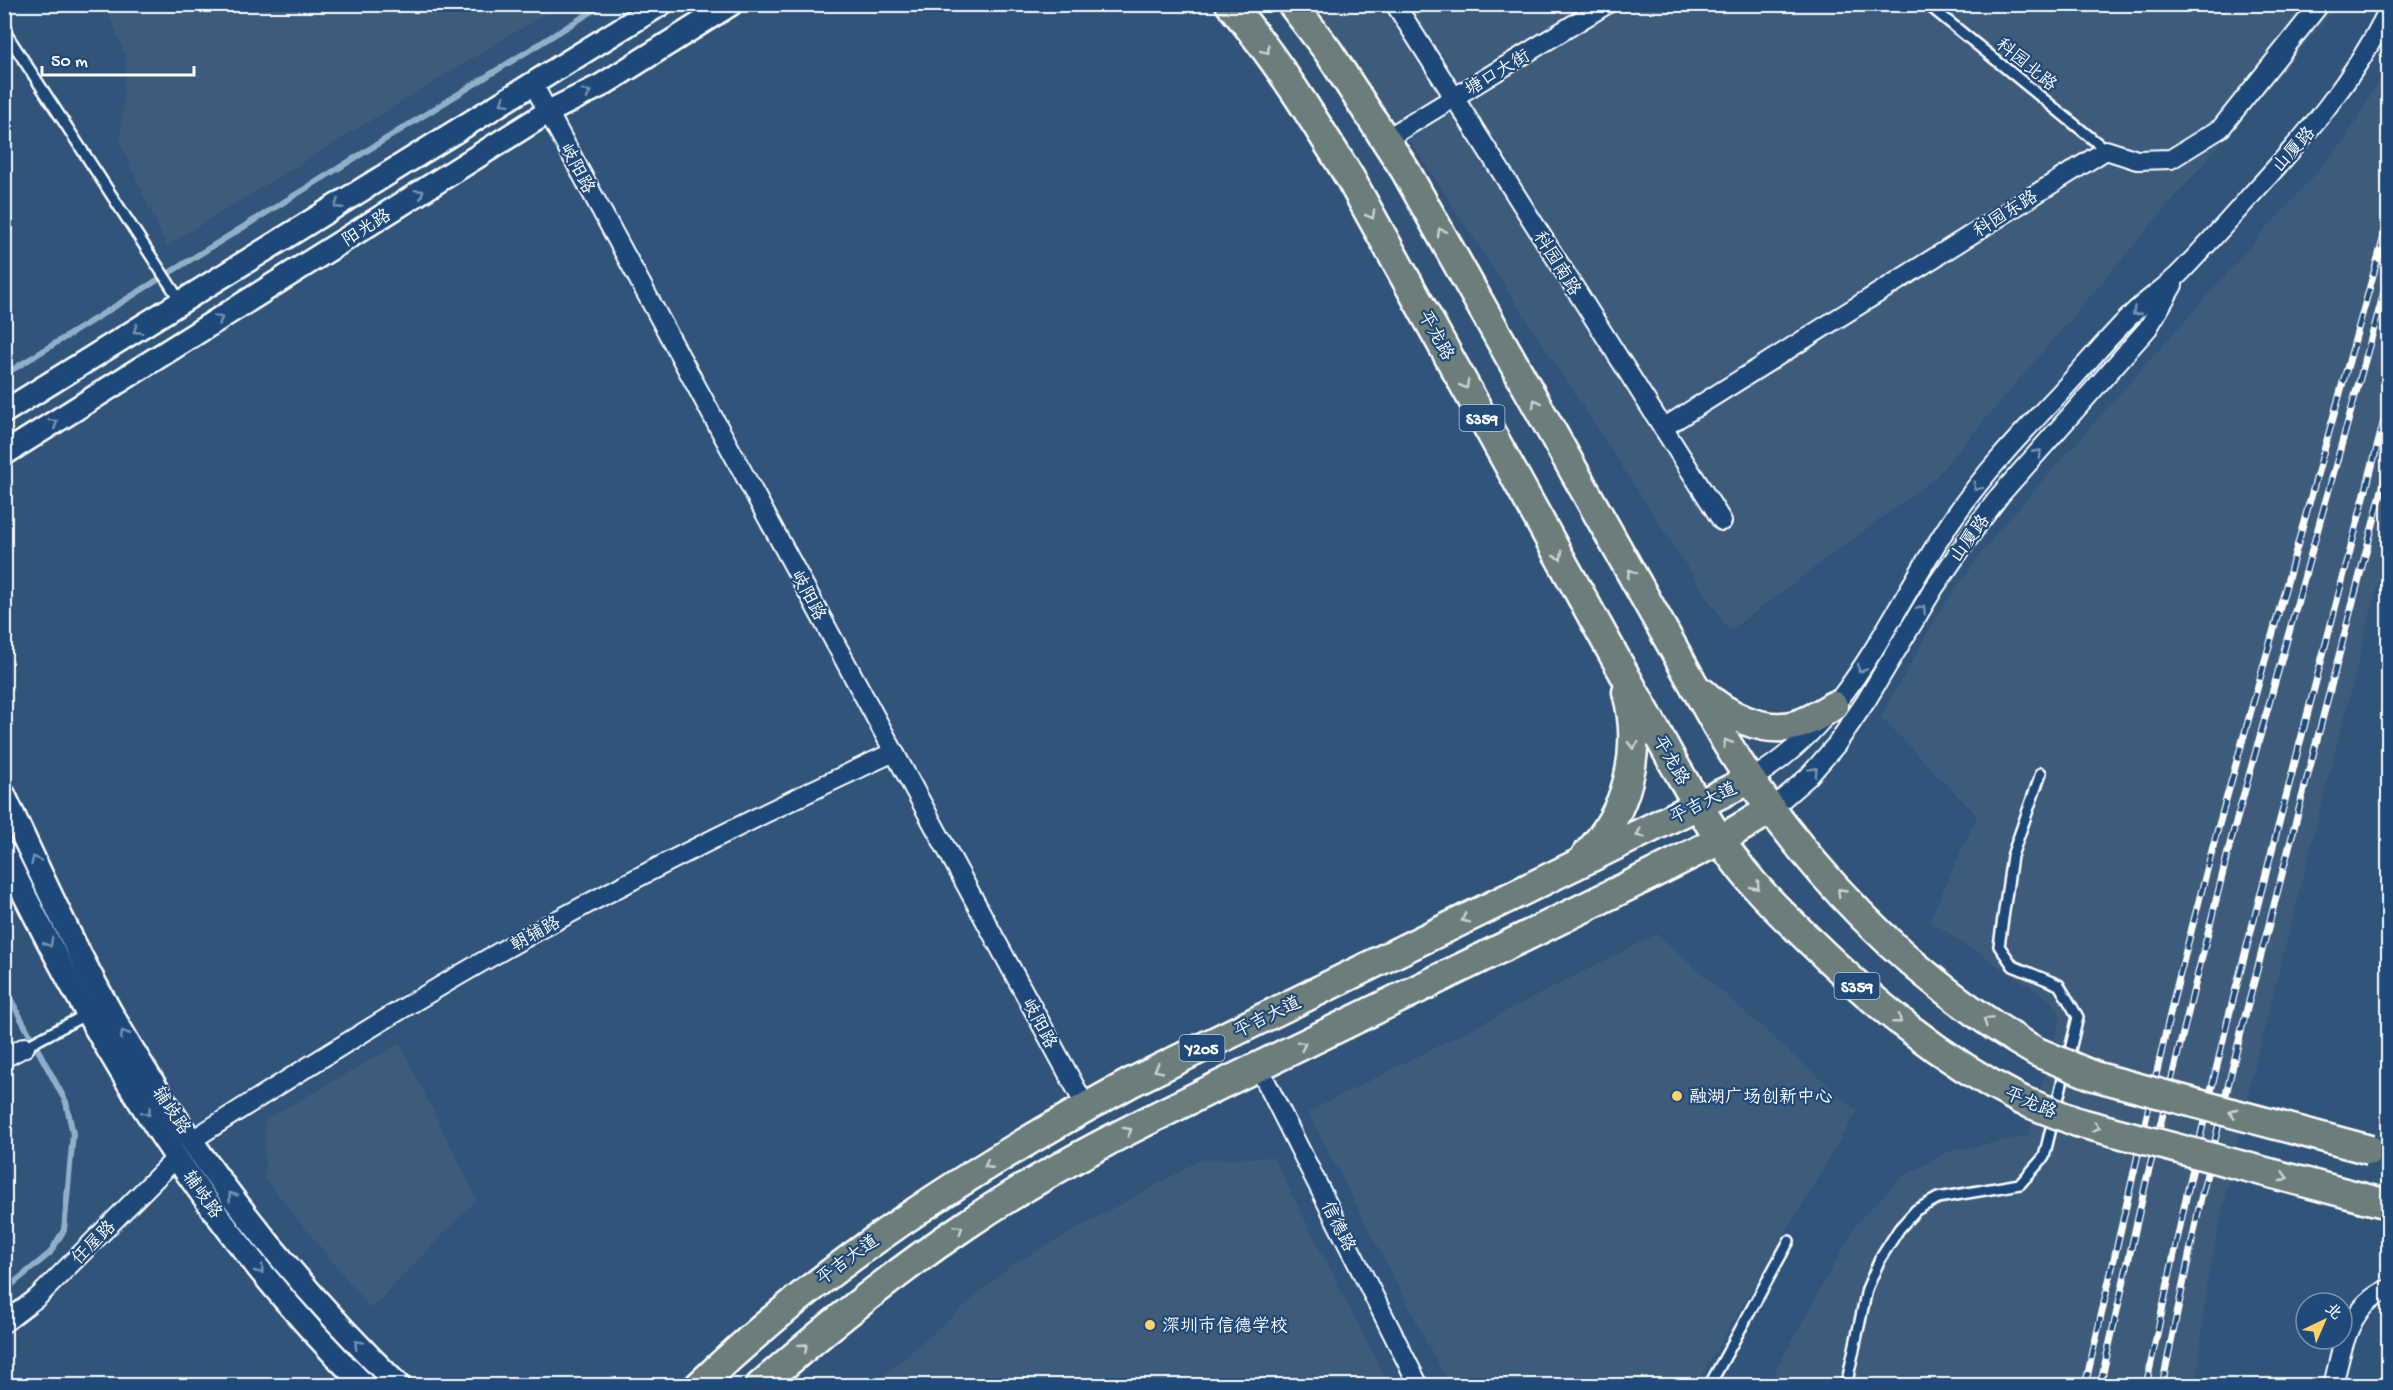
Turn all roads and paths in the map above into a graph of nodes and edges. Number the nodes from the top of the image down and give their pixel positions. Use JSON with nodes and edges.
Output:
{"nodes":[{"id":1,"x":661,"y":4,"type":"edge"},
{"id":2,"x":731,"y":4,"type":"edge"},
{"id":3,"x":1230,"y":4,"type":"edge"},
{"id":4,"x":1292,"y":4,"type":"edge"},
{"id":5,"x":1395,"y":4,"type":"edge"},
{"id":6,"x":1607,"y":4,"type":"edge"},
{"id":7,"x":1927,"y":4,"type":"edge"},
{"id":8,"x":2320,"y":4,"type":"edge"},
{"id":9,"x":2388,"y":11,"type":"edge"},
{"id":10,"x":4,"y":30,"type":"edge"},
{"id":11,"x":533,"y":84,"type":"junction"},
{"id":12,"x":1454,"y":98,"type":"junction"},
{"id":13,"x":548,"y":112,"type":"junction"},
{"id":14,"x":1386,"y":139,"type":"junction"},
{"id":15,"x":2106,"y":150,"type":"junction"},
{"id":16,"x":2180,"y":273,"type":"junction"},
{"id":17,"x":175,"y":293,"type":"junction"},
{"id":18,"x":4,"y":412,"type":"edge"},
{"id":19,"x":1664,"y":428,"type":"junction"},
{"id":20,"x":4,"y":454,"type":"edge"},
{"id":21,"x":1722,"y":521,"type":"dead end"},
{"id":22,"x":1620,"y":667,"type":"junction"},
{"id":23,"x":1691,"y":680,"type":"junction"},
{"id":24,"x":1833,"y":706,"type":"junction"},
{"id":25,"x":894,"y":752,"type":"junction"},
{"id":26,"x":2041,"y":773,"type":"dead end"},
{"id":27,"x":1749,"y":780,"type":"junction"},
{"id":28,"x":4,"y":795,"type":"edge"},
{"id":29,"x":1698,"y":805,"type":"junction"},
{"id":30,"x":1770,"y":810,"type":"junction"},
{"id":31,"x":1720,"y":840,"type":"junction"},
{"id":32,"x":4,"y":853,"type":"edge"},
{"id":33,"x":1568,"y":869,"type":"junction"},
{"id":34,"x":87,"y":1014,"type":"junction"},
{"id":35,"x":25,"y":1047,"type":"joint"},
{"id":36,"x":4,"y":1058,"type":"edge"},
{"id":37,"x":1258,"y":1066,"type":"junction"},
{"id":38,"x":1086,"y":1107,"type":"junction"},
{"id":39,"x":192,"y":1140,"type":"junction"},
{"id":40,"x":2379,"y":1152,"type":"edge"},
{"id":41,"x":177,"y":1158,"type":"junction"},
{"id":42,"x":2376,"y":1201,"type":"edge"},
{"id":43,"x":1789,"y":1241,"type":"dead end"},
{"id":44,"x":2388,"y":1289,"type":"edge"},
{"id":45,"x":4,"y":1323,"type":"edge"},
{"id":46,"x":366,"y":1386,"type":"edge"},
{"id":47,"x":399,"y":1386,"type":"edge"},
{"id":48,"x":699,"y":1386,"type":"edge"},
{"id":49,"x":760,"y":1386,"type":"edge"},
{"id":50,"x":1419,"y":1386,"type":"edge"},
{"id":51,"x":1709,"y":1386,"type":"edge"},
{"id":52,"x":1846,"y":1386,"type":"edge"},
{"id":53,"x":2333,"y":1386,"type":"edge"}],
"edges":[{"from":1,"to":11,"type":"street","name":"阳光路"},
{"from":13,"to":2,"type":"street","name":"阳光路","one_way":true},
{"from":3,"to":22,"type":"main road","name":"平龙路","number":"S359","one_way":true},
{"from":4,"to":14,"type":"main road"},
{"from":5,"to":12,"type":"street","name":"科园南路"},
{"from":6,"to":12,"type":"street","name":"塘口大街"},
{"from":7,"to":15,"type":"lane","name":"科园北路"},
{"from":8,"to":15,"type":"street"},
{"from":9,"to":16,"type":"street","name":"山厦路"},
{"from":10,"to":17,"type":"lane"},
{"from":11,"to":13,"type":"street","name":"岐阳路"},
{"from":11,"to":17,"type":"street","name":"阳光路","one_way":true},
{"from":12,"to":14,"type":"street","name":"塘口大街"},
{"from":12,"to":19,"type":"street","name":"科园南路"},
{"from":20,"to":13,"type":"street","name":"阳光路","one_way":true},
{"from":13,"to":25,"type":"street","name":"岐阳路"},
{"from":23,"to":14,"type":"main road","one_way":true},
{"from":15,"to":19,"type":"street","name":"科园东路"},
{"from":16,"to":24,"type":"street","name":"山厦路","one_way":true},
{"from":30,"to":16,"type":"street","name":"山厦路","one_way":true},
{"from":17,"to":18,"type":"street","name":"阳光路","one_way":true},
{"from":19,"to":21,"type":"street","name":"科园南路"},
{"from":22,"to":29,"type":"main road","name":"平龙路","number":"S359"},
{"from":22,"to":33,"type":"main road","one_way":true},
{"from":23,"to":24,"type":"main road"},
{"from":27,"to":23,"type":"main road","one_way":true},
{"from":24,"to":27,"type":"street","name":"山厦路"},
{"from":25,"to":38,"type":"street","name":"岐阳路"},
{"from":25,"to":39,"type":"street","name":"朝辅路"},
{"from":26,"to":52,"type":"lane"},
{"from":27,"to":29,"type":"main road","name":"平吉大道","number":"Y205"},
{"from":27,"to":30,"type":"main road"},
{"from":39,"to":28,"type":"street","name":"辅歧路","one_way":true},
{"from":29,"to":31,"type":"main road","name":"平龙路","number":"S359"},
{"from":29,"to":33,"type":"main road","name":"平吉大道","number":"Y205","one_way":true},
{"from":30,"to":31,"type":"main road","number":"Y205"},
{"from":40,"to":30,"type":"main road","one_way":true,"bridge":true},
{"from":37,"to":31,"type":"main road","number":"Y205","one_way":true},
{"from":31,"to":42,"type":"main road","name":"平龙路","number":"S359","one_way":true,"bridge":true},
{"from":32,"to":34,"type":"street","name":"辅岐路","one_way":true},
{"from":33,"to":38,"type":"main road","name":"平吉大道","number":"Y205","one_way":true},
{"from":34,"to":35,"type":"lane"},
{"from":34,"to":41,"type":"street","name":"辅岐路","one_way":true},
{"from":35,"to":36,"type":"street"},
{"from":49,"to":37,"type":"main road","number":"Y205","one_way":true},
{"from":37,"to":50,"type":"street","name":"信德路"},
{"from":38,"to":48,"type":"main road","name":"平吉大道","number":"Y205","one_way":true},
{"from":47,"to":39,"type":"street","name":"辅歧路","one_way":true},
{"from":41,"to":45,"type":"street","name":"任屋路"},
{"from":41,"to":46,"type":"street","name":"辅岐路","one_way":true},
{"from":43,"to":51,"type":"lane"},
{"from":44,"to":53,"type":"street"}]}
